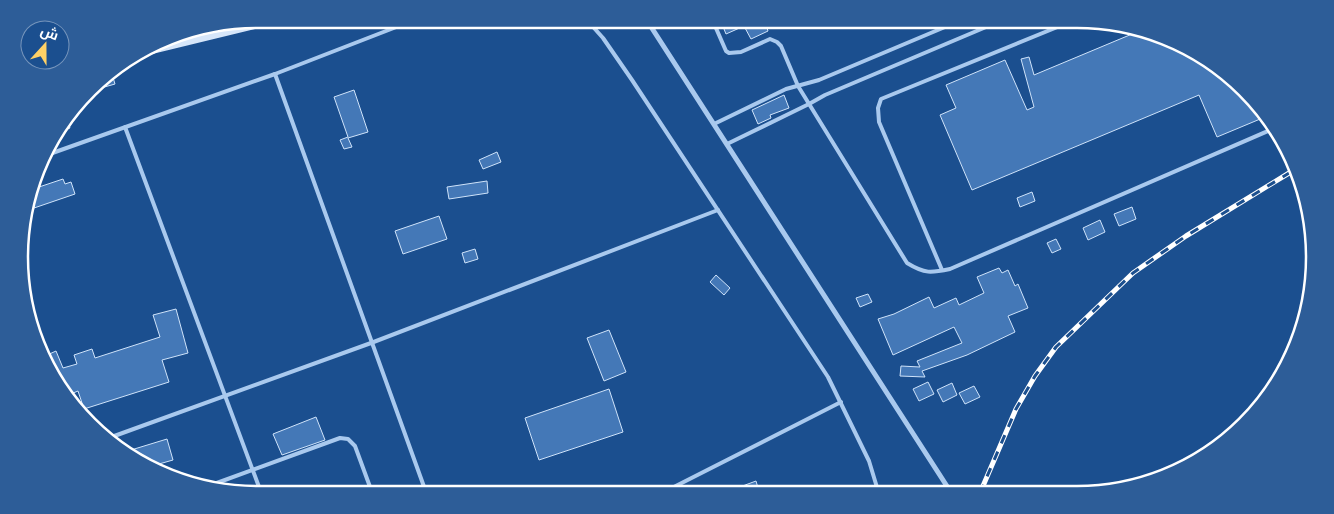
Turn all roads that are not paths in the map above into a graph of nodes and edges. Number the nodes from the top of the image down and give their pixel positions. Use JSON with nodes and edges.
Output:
{"nodes":[{"id":1,"x":237,"y":28,"type":"edge"},
{"id":2,"x":394,"y":28,"type":"edge"},
{"id":3,"x":594,"y":28,"type":"edge"},
{"id":4,"x":652,"y":28,"type":"edge"},
{"id":5,"x":716,"y":28,"type":"edge"},
{"id":6,"x":942,"y":28,"type":"edge"},
{"id":7,"x":984,"y":28,"type":"edge"},
{"id":8,"x":1055,"y":28,"type":"edge"},
{"id":9,"x":170,"y":45,"type":"edge"},
{"id":10,"x":274,"y":74,"type":"junction"},
{"id":11,"x":798,"y":86,"type":"junction"},
{"id":12,"x":810,"y":104,"type":"junction"},
{"id":13,"x":714,"y":124,"type":"junction"},
{"id":14,"x":125,"y":127,"type":"junction"},
{"id":15,"x":1269,"y":131,"type":"edge"},
{"id":16,"x":727,"y":144,"type":"junction"},
{"id":17,"x":52,"y":153,"type":"edge"},
{"id":18,"x":718,"y":210,"type":"junction"},
{"id":19,"x":942,"y":270,"type":"junction"},
{"id":20,"x":371,"y":343,"type":"junction"},
{"id":21,"x":226,"y":396,"type":"junction"},
{"id":22,"x":841,"y":402,"type":"junction"},
{"id":23,"x":114,"y":436,"type":"edge"},
{"id":24,"x":253,"y":470,"type":"junction"},
{"id":25,"x":217,"y":483,"type":"edge"},
{"id":26,"x":259,"y":486,"type":"edge"},
{"id":27,"x":370,"y":486,"type":"edge"},
{"id":28,"x":424,"y":486,"type":"edge"},
{"id":29,"x":676,"y":486,"type":"edge"},
{"id":30,"x":877,"y":486,"type":"edge"},
{"id":31,"x":947,"y":486,"type":"edge"}],
"edges":[{"from":1,"to":9,"type":"main road"},
{"from":2,"to":10,"type":"lane"},
{"from":3,"to":18,"type":"lane"},
{"from":4,"to":13,"type":"street"},
{"from":5,"to":11,"type":"lane"},
{"from":6,"to":11,"type":"lane"},
{"from":7,"to":12,"type":"lane"},
{"from":8,"to":19,"type":"lane"},
{"from":10,"to":14,"type":"lane"},
{"from":10,"to":20,"type":"lane"},
{"from":11,"to":12,"type":"lane"},
{"from":11,"to":13,"type":"lane"},
{"from":12,"to":16,"type":"lane"},
{"from":12,"to":19,"type":"lane"},
{"from":13,"to":16,"type":"street"},
{"from":14,"to":17,"type":"lane"},
{"from":14,"to":21,"type":"lane"},
{"from":15,"to":19,"type":"lane"},
{"from":16,"to":31,"type":"street"},
{"from":18,"to":20,"type":"lane"},
{"from":18,"to":22,"type":"lane"},
{"from":20,"to":21,"type":"lane"},
{"from":20,"to":28,"type":"lane"},
{"from":21,"to":23,"type":"lane"},
{"from":21,"to":24,"type":"lane"},
{"from":22,"to":29,"type":"lane"},
{"from":22,"to":30,"type":"lane"},
{"from":24,"to":25,"type":"lane"},
{"from":24,"to":26,"type":"lane"},
{"from":24,"to":27,"type":"lane"}]}
